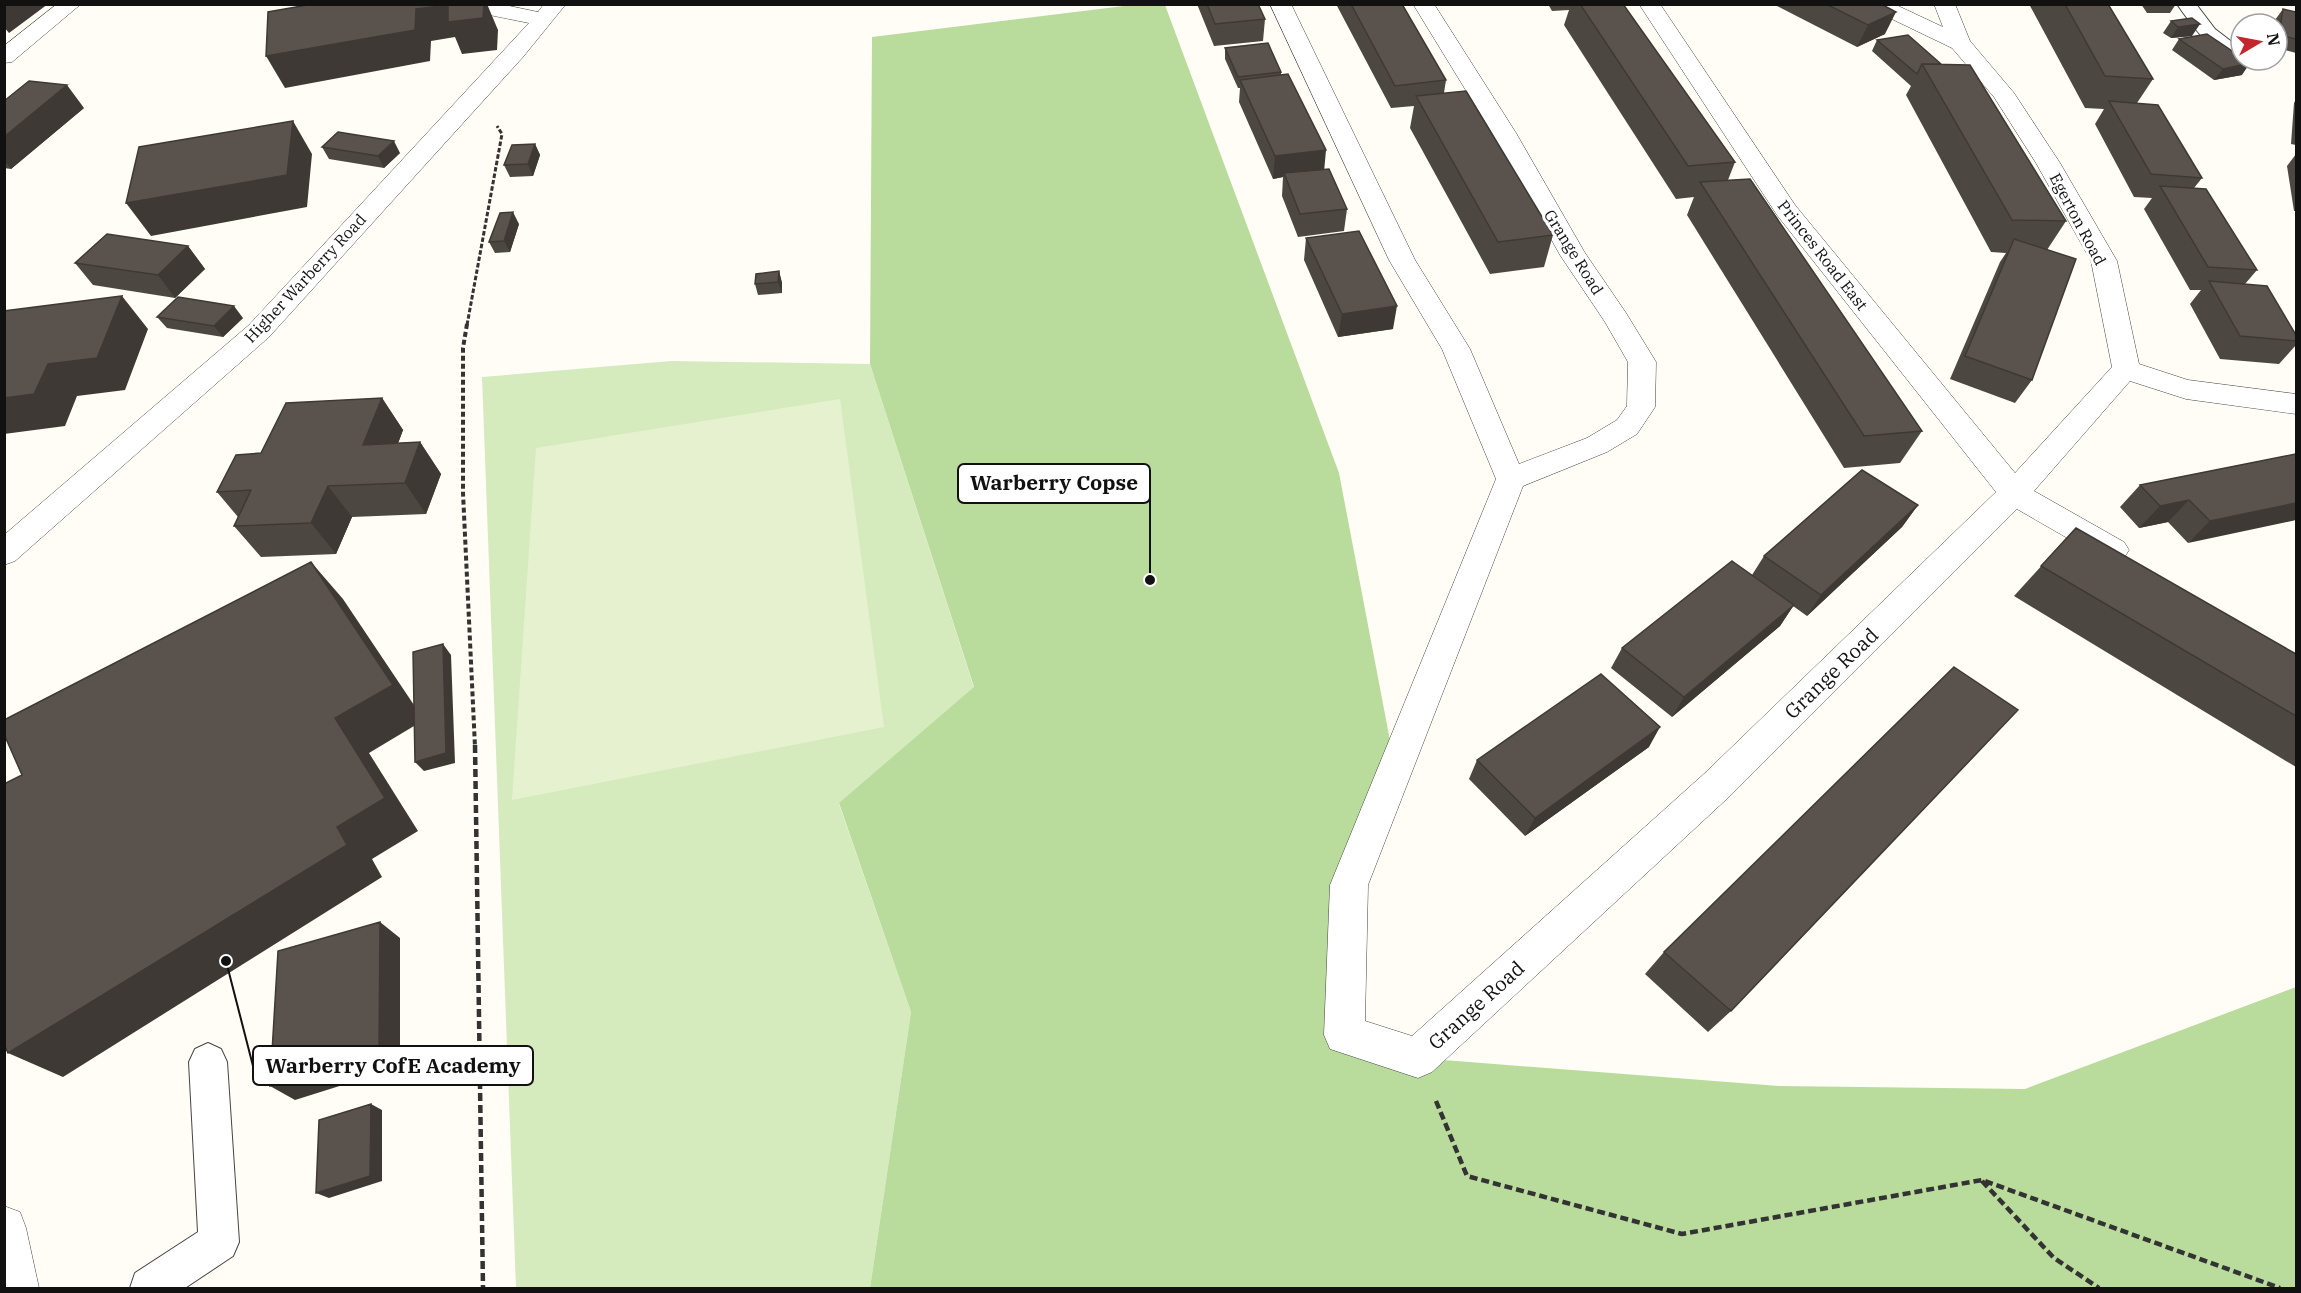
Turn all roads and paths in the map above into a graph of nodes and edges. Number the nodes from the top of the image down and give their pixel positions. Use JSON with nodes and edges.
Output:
{"nodes":[{"id":1,"x":71,"y":4,"type":"edge"},
{"id":2,"x":465,"y":4,"type":"edge"},
{"id":3,"x":1280,"y":4,"type":"edge"},
{"id":4,"x":1423,"y":4,"type":"edge"},
{"id":5,"x":1649,"y":4,"type":"edge"},
{"id":6,"x":1876,"y":4,"type":"edge"},
{"id":7,"x":1944,"y":4,"type":"edge"},
{"id":8,"x":2186,"y":4,"type":"edge"},
{"id":9,"x":550,"y":12,"type":"edge"},
{"id":10,"x":1960,"y":43,"type":"junction"},
{"id":11,"x":2229,"y":50,"type":"edge"},
{"id":12,"x":4,"y":57,"type":"edge"},
{"id":13,"x":477,"y":92,"type":"junction"},
{"id":14,"x":2126,"y":370,"type":"junction"},
{"id":15,"x":2296,"y":404,"type":"edge"},
{"id":16,"x":1511,"y":479,"type":"junction"},
{"id":17,"x":2014,"y":493,"type":"junction"},
{"id":18,"x":4,"y":553,"type":"edge"},
{"id":19,"x":2135,"y":564,"type":"edge"},
{"id":20,"x":1418,"y":1058,"type":"junction"},
{"id":21,"x":208,"y":1062,"type":"dead end"},
{"id":22,"x":1982,"y":1180,"type":"junction"},
{"id":23,"x":4,"y":1228,"type":"edge"},
{"id":24,"x":17,"y":1288,"type":"edge"},
{"id":25,"x":150,"y":1288,"type":"edge"},
{"id":26,"x":483,"y":1288,"type":"edge"},
{"id":27,"x":2099,"y":1288,"type":"edge"},
{"id":28,"x":2280,"y":1288,"type":"edge"}],
"edges":[{"from":1,"to":12,"type":"street"},
{"from":2,"to":9,"type":"street"},
{"from":3,"to":16,"type":"street"},
{"from":4,"to":16,"type":"street","name":"Grange Road"},
{"from":5,"to":17,"type":"street","name":"Princes Road East"},
{"from":6,"to":10,"type":"street"},
{"from":7,"to":10,"type":"street","name":"Egerton Road"},
{"from":8,"to":11,"type":"lane"},
{"from":9,"to":13,"type":"street","name":"Higher Warberry Road"},
{"from":10,"to":14,"type":"street","name":"Egerton Road"},
{"from":13,"to":18,"type":"street","name":"Higher Warberry Road"},
{"from":13,"to":26,"type":"path"},
{"from":14,"to":15,"type":"street"},
{"from":14,"to":17,"type":"street"},
{"from":16,"to":20,"type":"street","name":"Grange Road"},
{"from":17,"to":19,"type":"street"},
{"from":17,"to":20,"type":"street","name":"Grange Road"},
{"from":20,"to":22,"type":"path"},
{"from":21,"to":25,"type":"lane"},
{"from":22,"to":27,"type":"path"},
{"from":22,"to":28,"type":"path"},
{"from":23,"to":24,"type":"street"}]}
